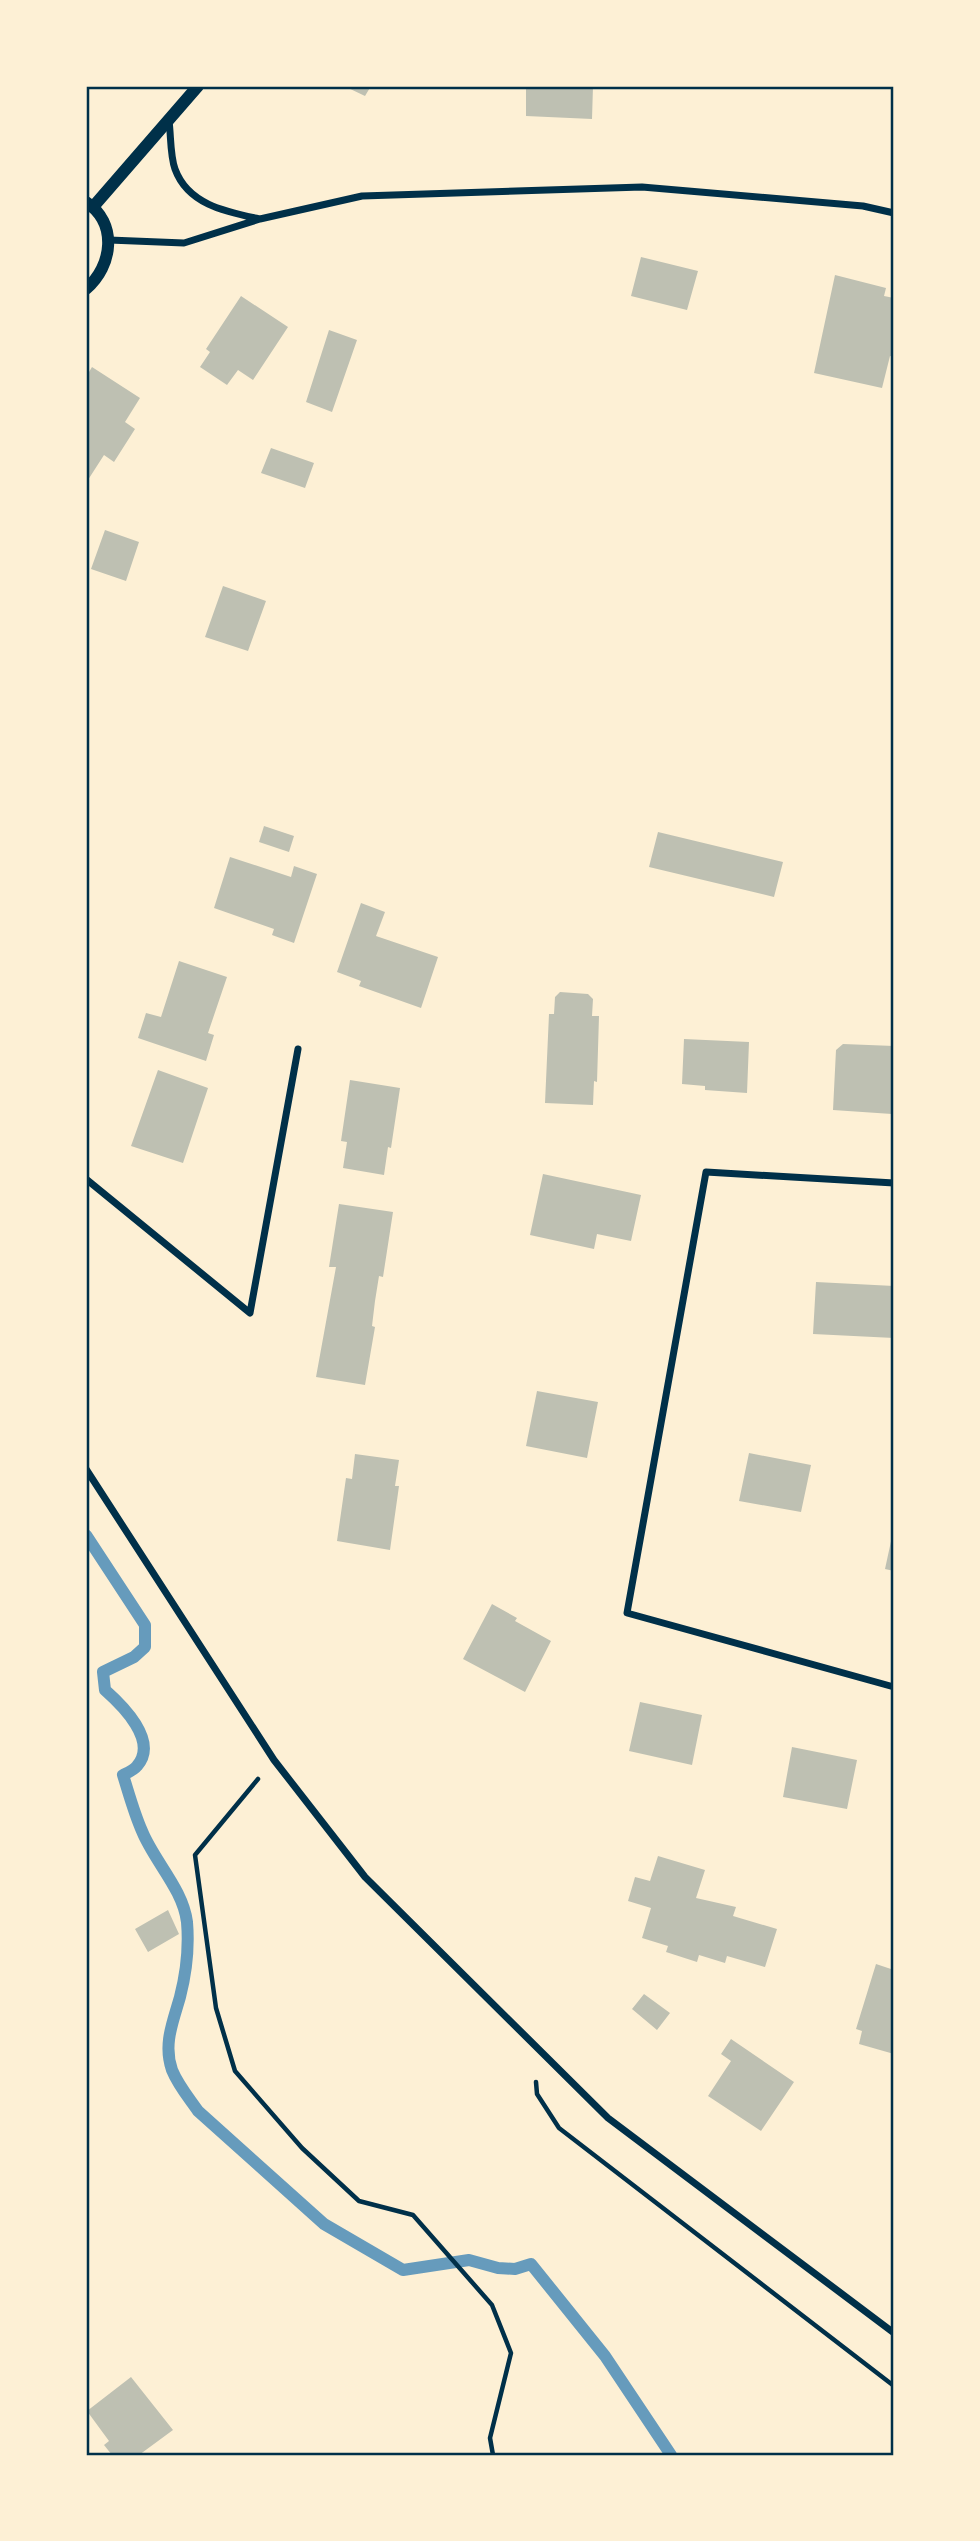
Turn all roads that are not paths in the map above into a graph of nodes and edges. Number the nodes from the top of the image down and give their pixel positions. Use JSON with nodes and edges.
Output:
{"nodes":[{"id":1,"x":198,"y":86,"type":"edge"},
{"id":2,"x":169,"y":121,"type":"junction"},
{"id":3,"x":89,"y":204,"type":"edge"},
{"id":4,"x":894,"y":213,"type":"edge"},
{"id":5,"x":260,"y":219,"type":"junction"},
{"id":6,"x":109,"y":240,"type":"junction"},
{"id":7,"x":86,"y":289,"type":"edge"},
{"id":8,"x":298,"y":1049,"type":"dead end"},
{"id":9,"x":86,"y":1179,"type":"edge"},
{"id":10,"x":894,"y":1183,"type":"edge"},
{"id":11,"x":86,"y":1469,"type":"edge"},
{"id":12,"x":894,"y":1687,"type":"edge"},
{"id":13,"x":894,"y":2333,"type":"edge"}],
"edges":[{"from":1,"to":2,"type":"street"},
{"from":2,"to":3,"type":"street"},
{"from":2,"to":5,"type":"street"},
{"from":3,"to":6,"type":"street"},
{"from":4,"to":5,"type":"street"},
{"from":5,"to":6,"type":"street"},
{"from":6,"to":7,"type":"street"},
{"from":8,"to":9,"type":"street"},
{"from":10,"to":12,"type":"street"},
{"from":11,"to":13,"type":"street"}]}
